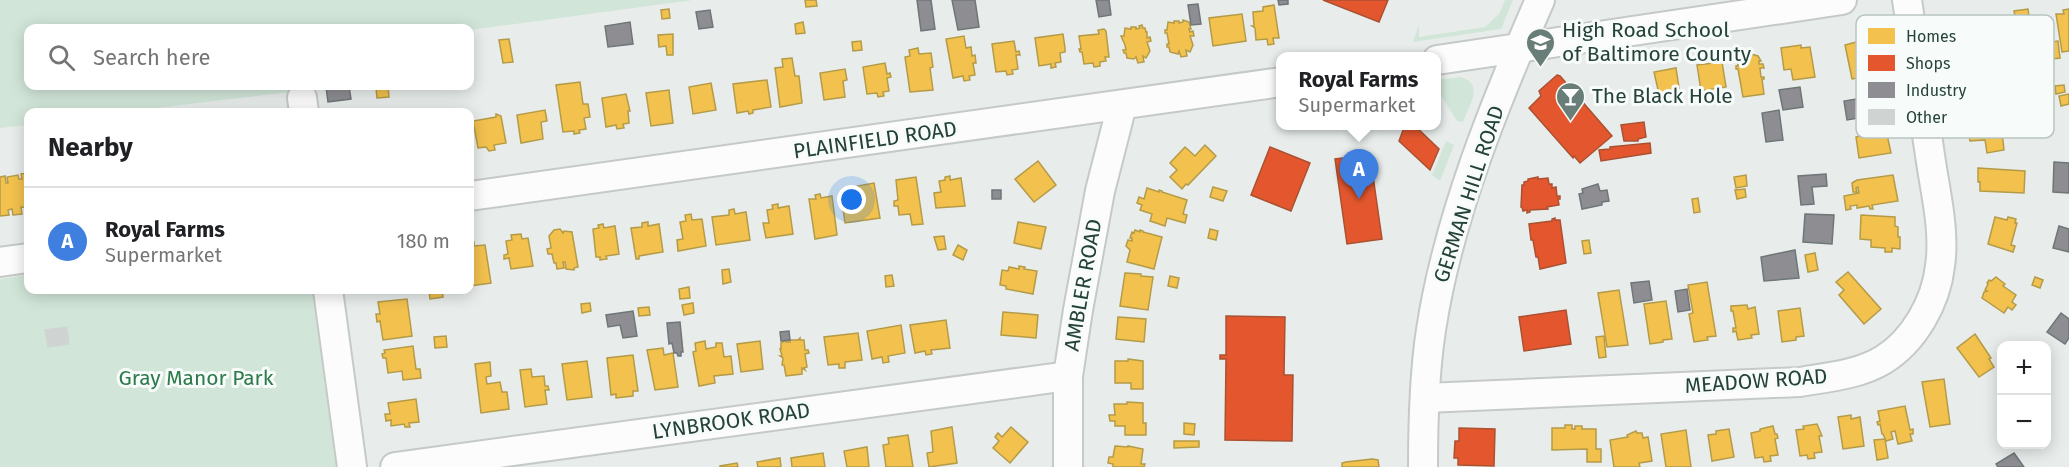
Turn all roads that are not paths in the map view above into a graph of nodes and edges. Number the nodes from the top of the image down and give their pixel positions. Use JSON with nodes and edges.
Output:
{"nodes":[{"id":1,"x":1540,"y":0,"type":"edge"},
{"id":2,"x":1842,"y":0,"type":"edge"},
{"id":3,"x":1907,"y":0,"type":"edge"},
{"id":4,"x":1909,"y":15,"type":"edge"},
{"id":5,"x":1519,"y":48,"type":"junction"},
{"id":6,"x":1441,"y":59,"type":"edge"},
{"id":7,"x":1276,"y":83,"type":"edge"},
{"id":8,"x":1122,"y":105,"type":"junction"},
{"id":9,"x":1927,"y":138,"type":"edge"},
{"id":10,"x":474,"y":195,"type":"edge"},
{"id":11,"x":24,"y":259,"type":"edge"},
{"id":12,"x":0,"y":262,"type":"edge"},
{"id":13,"x":329,"y":294,"type":"edge"},
{"id":14,"x":1068,"y":376,"type":"junction"},
{"id":15,"x":1425,"y":398,"type":"junction"},
{"id":16,"x":352,"y":467,"type":"edge"},
{"id":17,"x":395,"y":467,"type":"edge"},
{"id":18,"x":1068,"y":467,"type":"edge"},
{"id":19,"x":1423,"y":467,"type":"edge"}],
"edges":[{"from":1,"to":5,"type":"street","name":"GERMAN HILL ROAD"},
{"from":2,"to":5,"type":"street"},
{"from":3,"to":4,"type":"street","name":"MEADOW ROAD"},
{"from":5,"to":6,"type":"street"},
{"from":5,"to":15,"type":"street","name":"GERMAN HILL ROAD"},
{"from":7,"to":8,"type":"street","name":"PLAINFIELD ROAD"},
{"from":8,"to":10,"type":"street","name":"PLAINFIELD ROAD"},
{"from":8,"to":14,"type":"street","name":"AMBLER ROAD"},
{"from":9,"to":15,"type":"street","name":"MEADOW ROAD"},
{"from":11,"to":12,"type":"street"},
{"from":13,"to":16,"type":"street"},
{"from":14,"to":17,"type":"street","name":"LYNBROOK ROAD"},
{"from":14,"to":18,"type":"street","name":"AMBLER ROAD"},
{"from":15,"to":19,"type":"street","name":"GERMAN HILL ROAD"}]}
